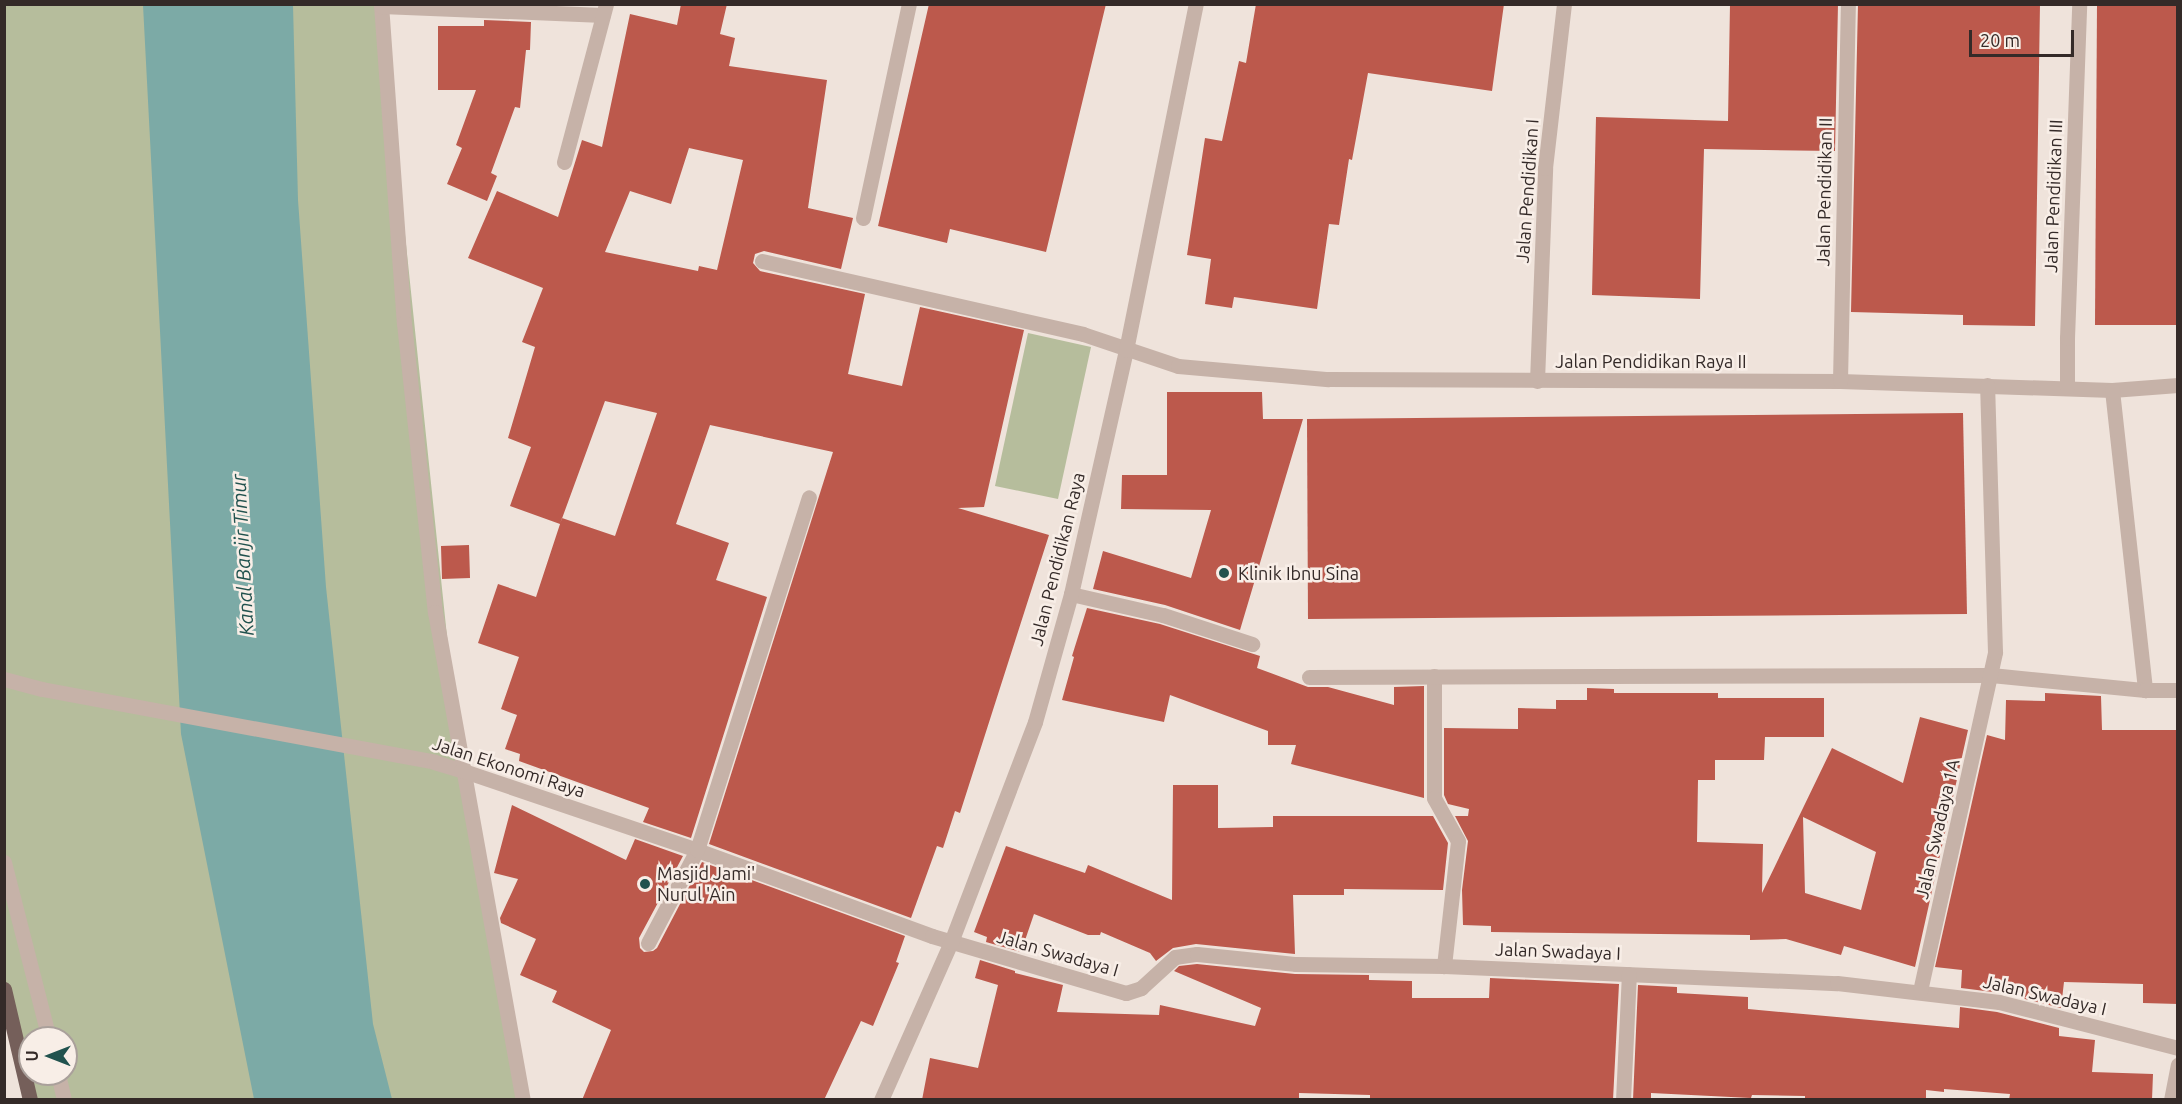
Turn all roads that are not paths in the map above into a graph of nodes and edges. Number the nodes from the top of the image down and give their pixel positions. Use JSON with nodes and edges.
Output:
{"nodes":[{"id":1,"x":909,"y":4,"type":"edge"},
{"id":2,"x":1196,"y":4,"type":"edge"},
{"id":3,"x":1564,"y":4,"type":"edge"},
{"id":4,"x":1848,"y":4,"type":"edge"},
{"id":5,"x":2079,"y":4,"type":"edge"},
{"id":6,"x":381,"y":5,"type":"edge"},
{"id":7,"x":605,"y":10,"type":"edge"},
{"id":8,"x":564,"y":162,"type":"dead end"},
{"id":9,"x":863,"y":218,"type":"dead end"},
{"id":10,"x":762,"y":261,"type":"dead end"},
{"id":11,"x":1126,"y":350,"type":"junction"},
{"id":12,"x":1538,"y":381,"type":"junction"},
{"id":13,"x":1840,"y":381,"type":"junction"},
{"id":14,"x":1987,"y":385,"type":"junction"},
{"id":15,"x":2178,"y":385,"type":"edge"},
{"id":16,"x":2067,"y":388,"type":"junction"},
{"id":17,"x":2112,"y":390,"type":"junction"},
{"id":18,"x":809,"y":497,"type":"dead end"},
{"id":19,"x":1071,"y":594,"type":"junction"},
{"id":20,"x":1252,"y":644,"type":"dead end"},
{"id":21,"x":1991,"y":675,"type":"junction"},
{"id":22,"x":1434,"y":676,"type":"junction"},
{"id":23,"x":1309,"y":677,"type":"dead end"},
{"id":24,"x":4,"y":679,"type":"edge"},
{"id":25,"x":2145,"y":690,"type":"junction"},
{"id":26,"x":2178,"y":690,"type":"edge"},
{"id":27,"x":461,"y":770,"type":"junction"},
{"id":28,"x":697,"y":850,"type":"junction"},
{"id":29,"x":4,"y":862,"type":"edge"},
{"id":30,"x":951,"y":942,"type":"junction"},
{"id":31,"x":648,"y":943,"type":"dead end"},
{"id":32,"x":1444,"y":966,"type":"junction"},
{"id":33,"x":1629,"y":974,"type":"junction"},
{"id":34,"x":4,"y":989,"type":"edge"},
{"id":35,"x":1920,"y":991,"type":"junction"},
{"id":36,"x":46,"y":1026,"type":"edge"},
{"id":37,"x":2178,"y":1048,"type":"edge"},
{"id":38,"x":2178,"y":1065,"type":"edge"},
{"id":39,"x":30,"y":1100,"type":"edge"},
{"id":40,"x":523,"y":1100,"type":"edge"},
{"id":41,"x":881,"y":1100,"type":"edge"},
{"id":42,"x":1623,"y":1100,"type":"edge"},
{"id":43,"x":2171,"y":1100,"type":"edge"}],
"edges":[{"from":1,"to":9,"type":"street"},
{"from":2,"to":11,"type":"street","name":"Jalan Pendidikan Raya"},
{"from":3,"to":12,"type":"street","name":"Jalan Pendidikan I"},
{"from":4,"to":13,"type":"street","name":"Jalan Pendidikan II"},
{"from":5,"to":16,"type":"street","name":"Jalan Pendidikan III"},
{"from":6,"to":7,"type":"street"},
{"from":6,"to":27,"type":"street"},
{"from":7,"to":8,"type":"street"},
{"from":10,"to":11,"type":"street","name":"Jalan Pendidikan Raya II"},
{"from":11,"to":12,"type":"street","name":"Jalan Pendidikan Raya II"},
{"from":11,"to":19,"type":"street","name":"Jalan Pendidikan Raya"},
{"from":12,"to":13,"type":"street","name":"Jalan Pendidikan Raya II"},
{"from":13,"to":14,"type":"street","name":"Jalan Pendidikan Raya II"},
{"from":14,"to":16,"type":"street","name":"Jalan Pendidikan Raya II"},
{"from":14,"to":21,"type":"street","name":"Jalan Swadaya 1A"},
{"from":15,"to":17,"type":"street","name":"Jalan Pendidikan Raya II"},
{"from":16,"to":17,"type":"street","name":"Jalan Pendidikan Raya II"},
{"from":17,"to":25,"type":"street"},
{"from":18,"to":28,"type":"street"},
{"from":19,"to":20,"type":"street"},
{"from":19,"to":30,"type":"street","name":"Jalan Pendidikan Raya"},
{"from":21,"to":22,"type":"street"},
{"from":21,"to":25,"type":"street"},
{"from":21,"to":35,"type":"street","name":"Jalan Swadaya 1A"},
{"from":22,"to":23,"type":"street"},
{"from":22,"to":32,"type":"street"},
{"from":24,"to":27,"type":"street","name":"Jalan Ekonomi Raya"},
{"from":25,"to":26,"type":"street"},
{"from":27,"to":28,"type":"street","name":"Jalan Ekonomi Raya"},
{"from":27,"to":40,"type":"street"},
{"from":28,"to":30,"type":"street","name":"Jalan Ekonomi Raya"},
{"from":28,"to":31,"type":"street"},
{"from":29,"to":36,"type":"street"},
{"from":30,"to":32,"type":"street","name":"Jalan Swadaya I"},
{"from":30,"to":41,"type":"street","name":"Jalan Pendidikan Raya"},
{"from":32,"to":33,"type":"street","name":"Jalan Swadaya I"},
{"from":33,"to":35,"type":"street","name":"Jalan Swadaya I"},
{"from":33,"to":42,"type":"street"},
{"from":34,"to":39,"type":"main road"},
{"from":35,"to":37,"type":"street","name":"Jalan Swadaya I"},
{"from":38,"to":43,"type":"street"}]}
